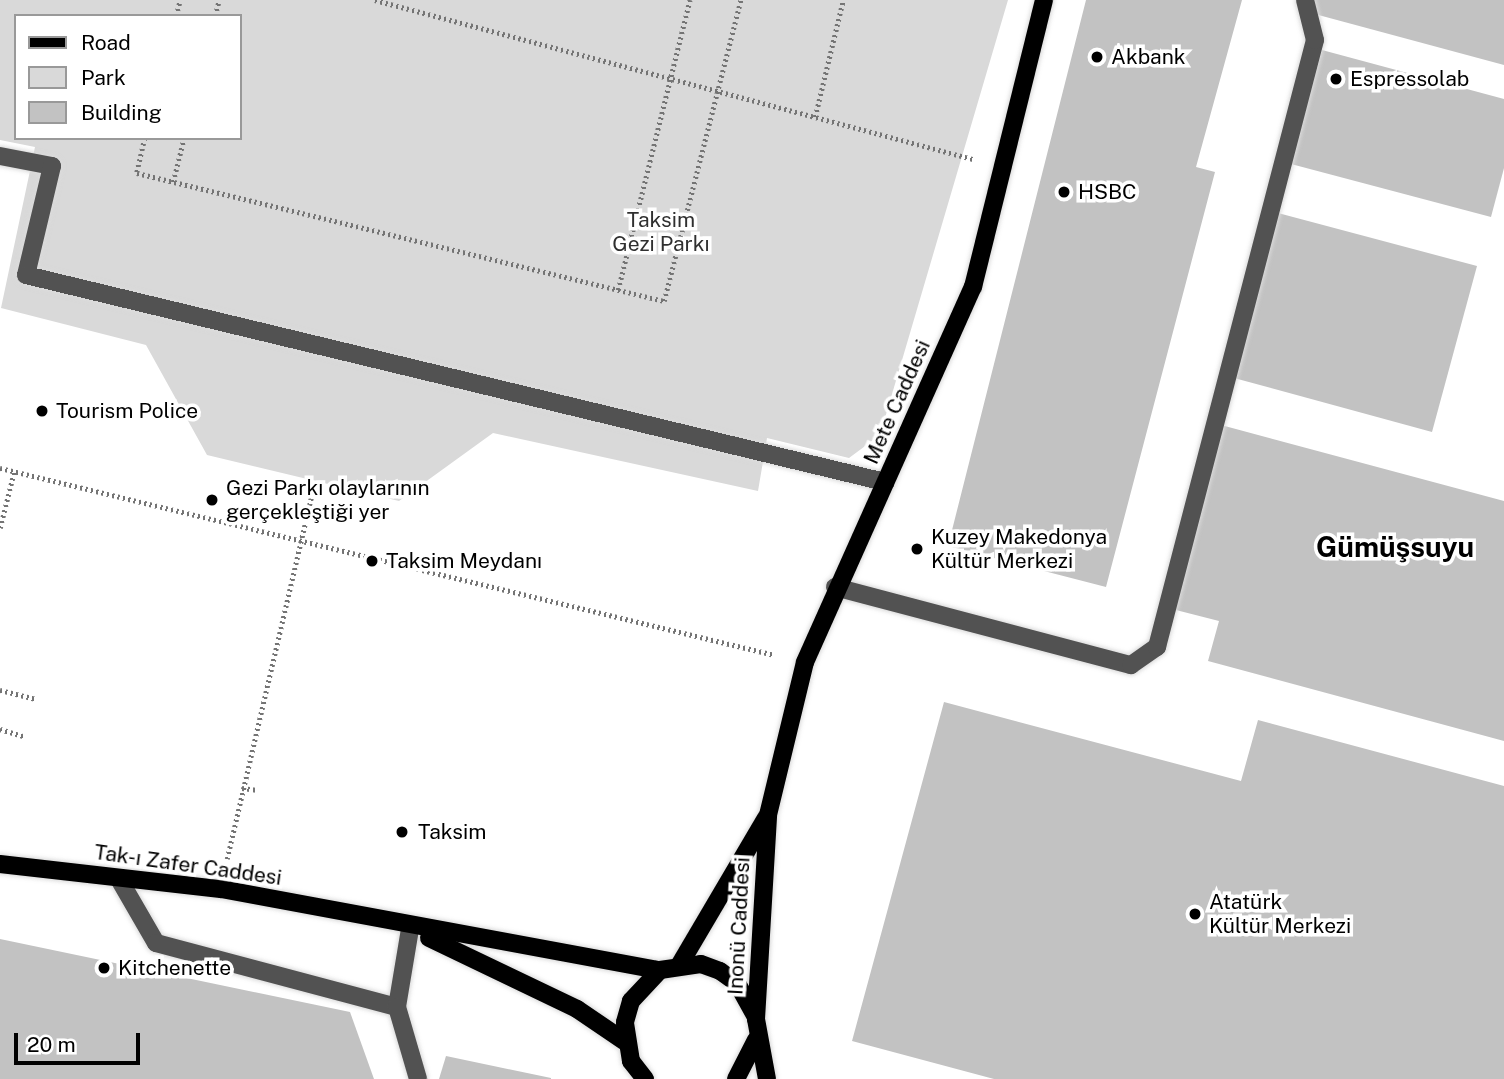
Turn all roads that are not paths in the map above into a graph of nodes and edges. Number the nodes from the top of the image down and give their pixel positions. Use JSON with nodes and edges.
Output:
{"nodes":[{"id":1,"x":1044,"y":0,"type":"edge"},
{"id":2,"x":1305,"y":0,"type":"edge"},
{"id":3,"x":0,"y":156,"type":"edge"},
{"id":4,"x":886,"y":482,"type":"junction"},
{"id":5,"x":835,"y":587,"type":"junction"},
{"id":6,"x":768,"y":815,"type":"junction"},
{"id":7,"x":0,"y":864,"type":"edge"},
{"id":8,"x":119,"y":879,"type":"junction"},
{"id":9,"x":410,"y":929,"type":"junction"},
{"id":10,"x":680,"y":964,"type":"junction"},
{"id":11,"x":660,"y":970,"type":"junction"},
{"id":12,"x":397,"y":1007,"type":"junction"},
{"id":13,"x":756,"y":1019,"type":"junction"},
{"id":14,"x":756,"y":1040,"type":"junction"},
{"id":15,"x":624,"y":1041,"type":"junction"},
{"id":16,"x":418,"y":1079,"type":"edge"},
{"id":17,"x":644,"y":1079,"type":"edge"},
{"id":18,"x":736,"y":1079,"type":"edge"},
{"id":19,"x":767,"y":1079,"type":"edge"}],
"edges":[{"from":1,"to":4,"type":"main road","name":"Mete Caddesi"},
{"from":2,"to":5,"type":"street"},
{"from":3,"to":4,"type":"street"},
{"from":4,"to":5,"type":"main road","name":"Mete Caddesi"},
{"from":5,"to":6,"type":"main road","name":"Mete Caddesi"},
{"from":6,"to":10,"type":"main road"},
{"from":6,"to":13,"type":"main road","name":"Inonü Caddesi"},
{"from":7,"to":8,"type":"main road","name":"Tak-ı Zafer Caddesi"},
{"from":8,"to":9,"type":"main road","name":"Tak-ı Zafer Caddesi"},
{"from":8,"to":12,"type":"street"},
{"from":9,"to":11,"type":"main road"},
{"from":9,"to":12,"type":"street"},
{"from":9,"to":15,"type":"main road"},
{"from":10,"to":11,"type":"main road"},
{"from":10,"to":13,"type":"main road"},
{"from":11,"to":15,"type":"main road"},
{"from":12,"to":16,"type":"street"},
{"from":13,"to":14,"type":"main road","name":"Inonü Caddesi"},
{"from":14,"to":18,"type":"main road"},
{"from":14,"to":19,"type":"main road"},
{"from":15,"to":17,"type":"main road"}]}
